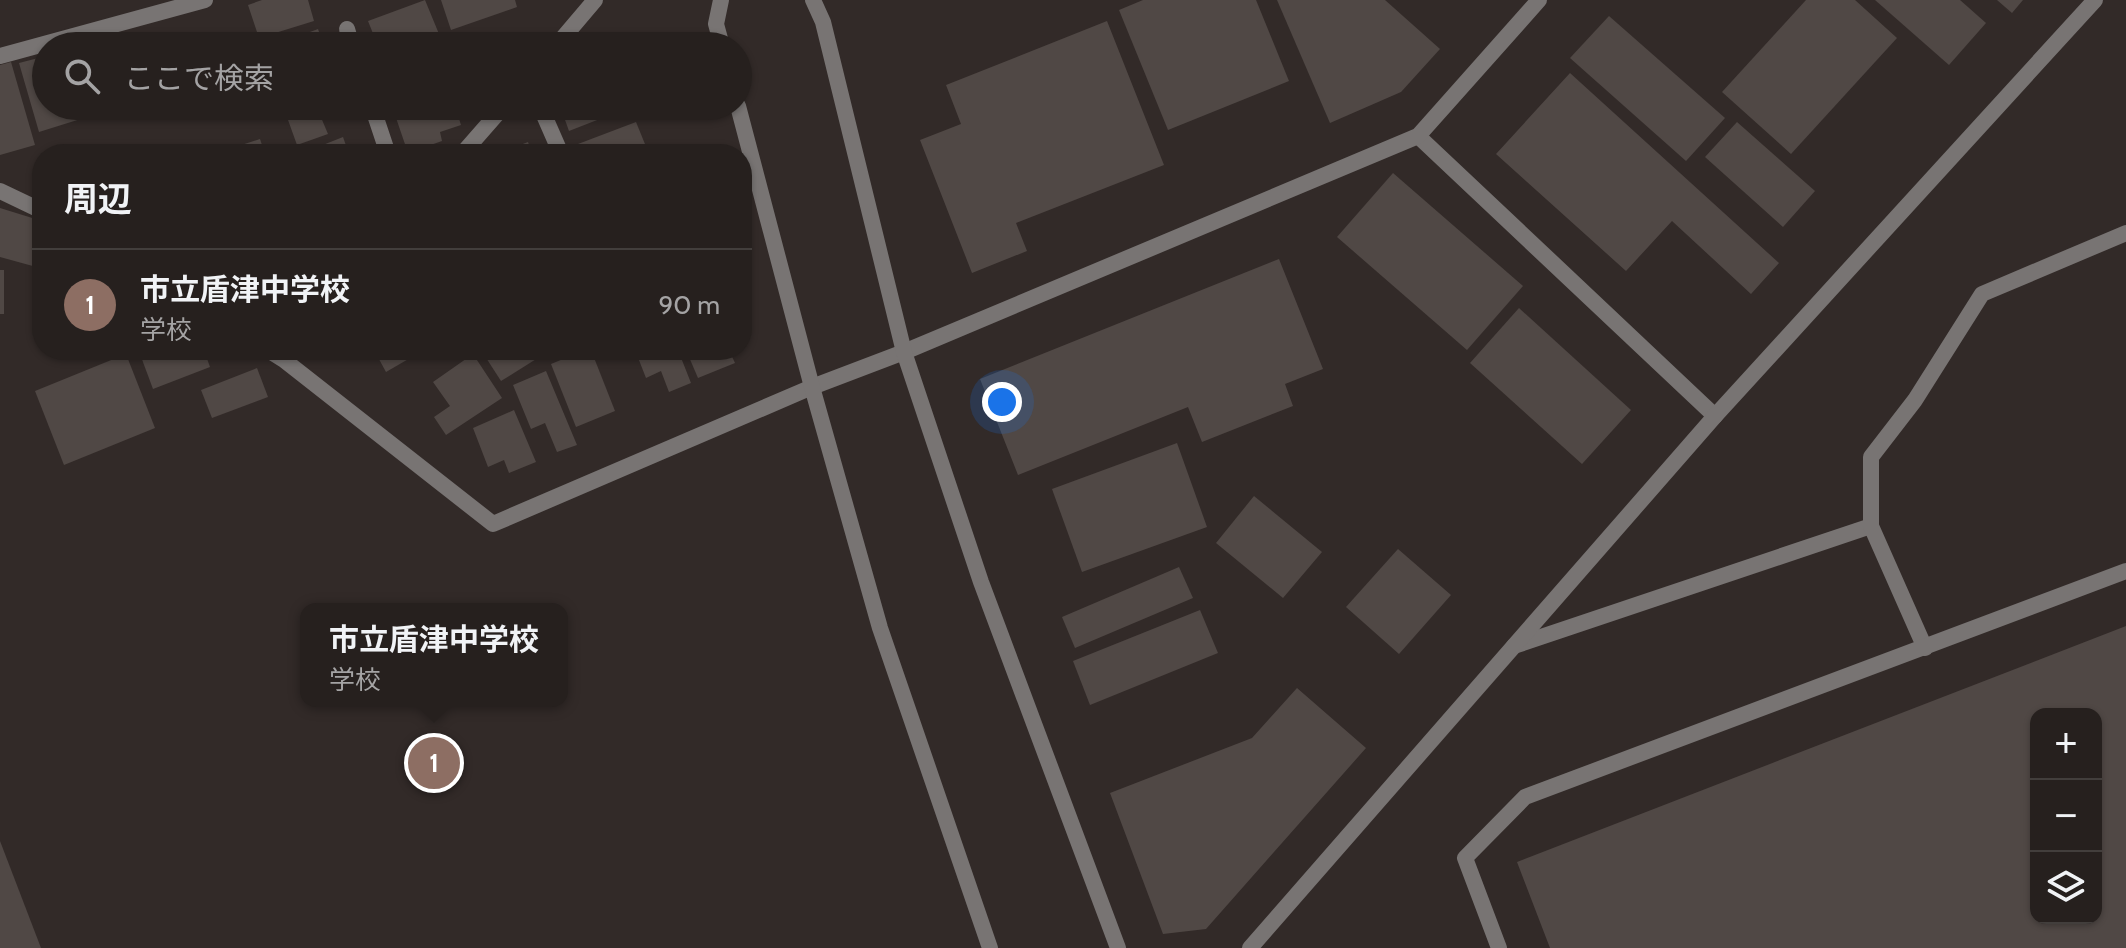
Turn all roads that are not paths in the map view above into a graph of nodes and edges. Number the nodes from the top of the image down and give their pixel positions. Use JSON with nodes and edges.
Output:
{"nodes":[{"id":1,"x":205,"y":0,"type":"edge"},
{"id":2,"x":595,"y":0,"type":"edge"},
{"id":3,"x":721,"y":0,"type":"edge"},
{"id":4,"x":813,"y":0,"type":"edge"},
{"id":5,"x":1539,"y":0,"type":"edge"},
{"id":6,"x":2095,"y":0,"type":"edge"},
{"id":7,"x":347,"y":29,"type":"dead end"},
{"id":8,"x":88,"y":32,"type":"edge"},
{"id":9,"x":348,"y":32,"type":"edge"},
{"id":10,"x":568,"y":32,"type":"edge"},
{"id":11,"x":718,"y":32,"type":"edge"},
{"id":12,"x":32,"y":47,"type":"edge"},
{"id":13,"x":0,"y":56,"type":"edge"},
{"id":14,"x":377,"y":120,"type":"edge"},
{"id":15,"x":492,"y":120,"type":"edge"},
{"id":16,"x":546,"y":120,"type":"edge"},
{"id":17,"x":742,"y":120,"type":"edge"},
{"id":18,"x":1418,"y":136,"type":"junction"},
{"id":19,"x":385,"y":144,"type":"edge"},
{"id":20,"x":471,"y":144,"type":"edge"},
{"id":21,"x":557,"y":144,"type":"edge"},
{"id":22,"x":748,"y":144,"type":"edge"},
{"id":23,"x":752,"y":159,"type":"edge"},
{"id":24,"x":0,"y":191,"type":"edge"},
{"id":25,"x":32,"y":206,"type":"edge"},
{"id":26,"x":2126,"y":233,"type":"edge"},
{"id":27,"x":904,"y":352,"type":"junction"},
{"id":28,"x":295,"y":360,"type":"edge"},
{"id":29,"x":812,"y":387,"type":"junction"},
{"id":30,"x":1715,"y":416,"type":"junction"},
{"id":31,"x":1871,"y":526,"type":"junction"},
{"id":32,"x":2126,"y":571,"type":"edge"},
{"id":33,"x":1514,"y":646,"type":"junction"},
{"id":34,"x":1925,"y":648,"type":"junction"},
{"id":35,"x":990,"y":948,"type":"edge"},
{"id":36,"x":1118,"y":948,"type":"edge"},
{"id":37,"x":1250,"y":948,"type":"edge"},
{"id":38,"x":1499,"y":948,"type":"edge"}],
"edges":[{"from":1,"to":8,"type":"street"},
{"from":2,"to":10,"type":"street"},
{"from":3,"to":11,"type":"street"},
{"from":4,"to":27,"type":"street"},
{"from":5,"to":18,"type":"street"},
{"from":6,"to":30,"type":"street"},
{"from":7,"to":9,"type":"street"},
{"from":12,"to":13,"type":"street"},
{"from":14,"to":19,"type":"street"},
{"from":15,"to":20,"type":"street"},
{"from":16,"to":21,"type":"street"},
{"from":17,"to":22,"type":"street"},
{"from":18,"to":27,"type":"street"},
{"from":18,"to":30,"type":"street"},
{"from":23,"to":29,"type":"street"},
{"from":24,"to":25,"type":"street"},
{"from":26,"to":31,"type":"street"},
{"from":27,"to":29,"type":"street"},
{"from":27,"to":36,"type":"street"},
{"from":28,"to":29,"type":"street"},
{"from":29,"to":35,"type":"street"},
{"from":30,"to":33,"type":"street"},
{"from":31,"to":33,"type":"street"},
{"from":31,"to":34,"type":"street"},
{"from":32,"to":34,"type":"street"},
{"from":33,"to":37,"type":"street"},
{"from":34,"to":38,"type":"street"}]}
